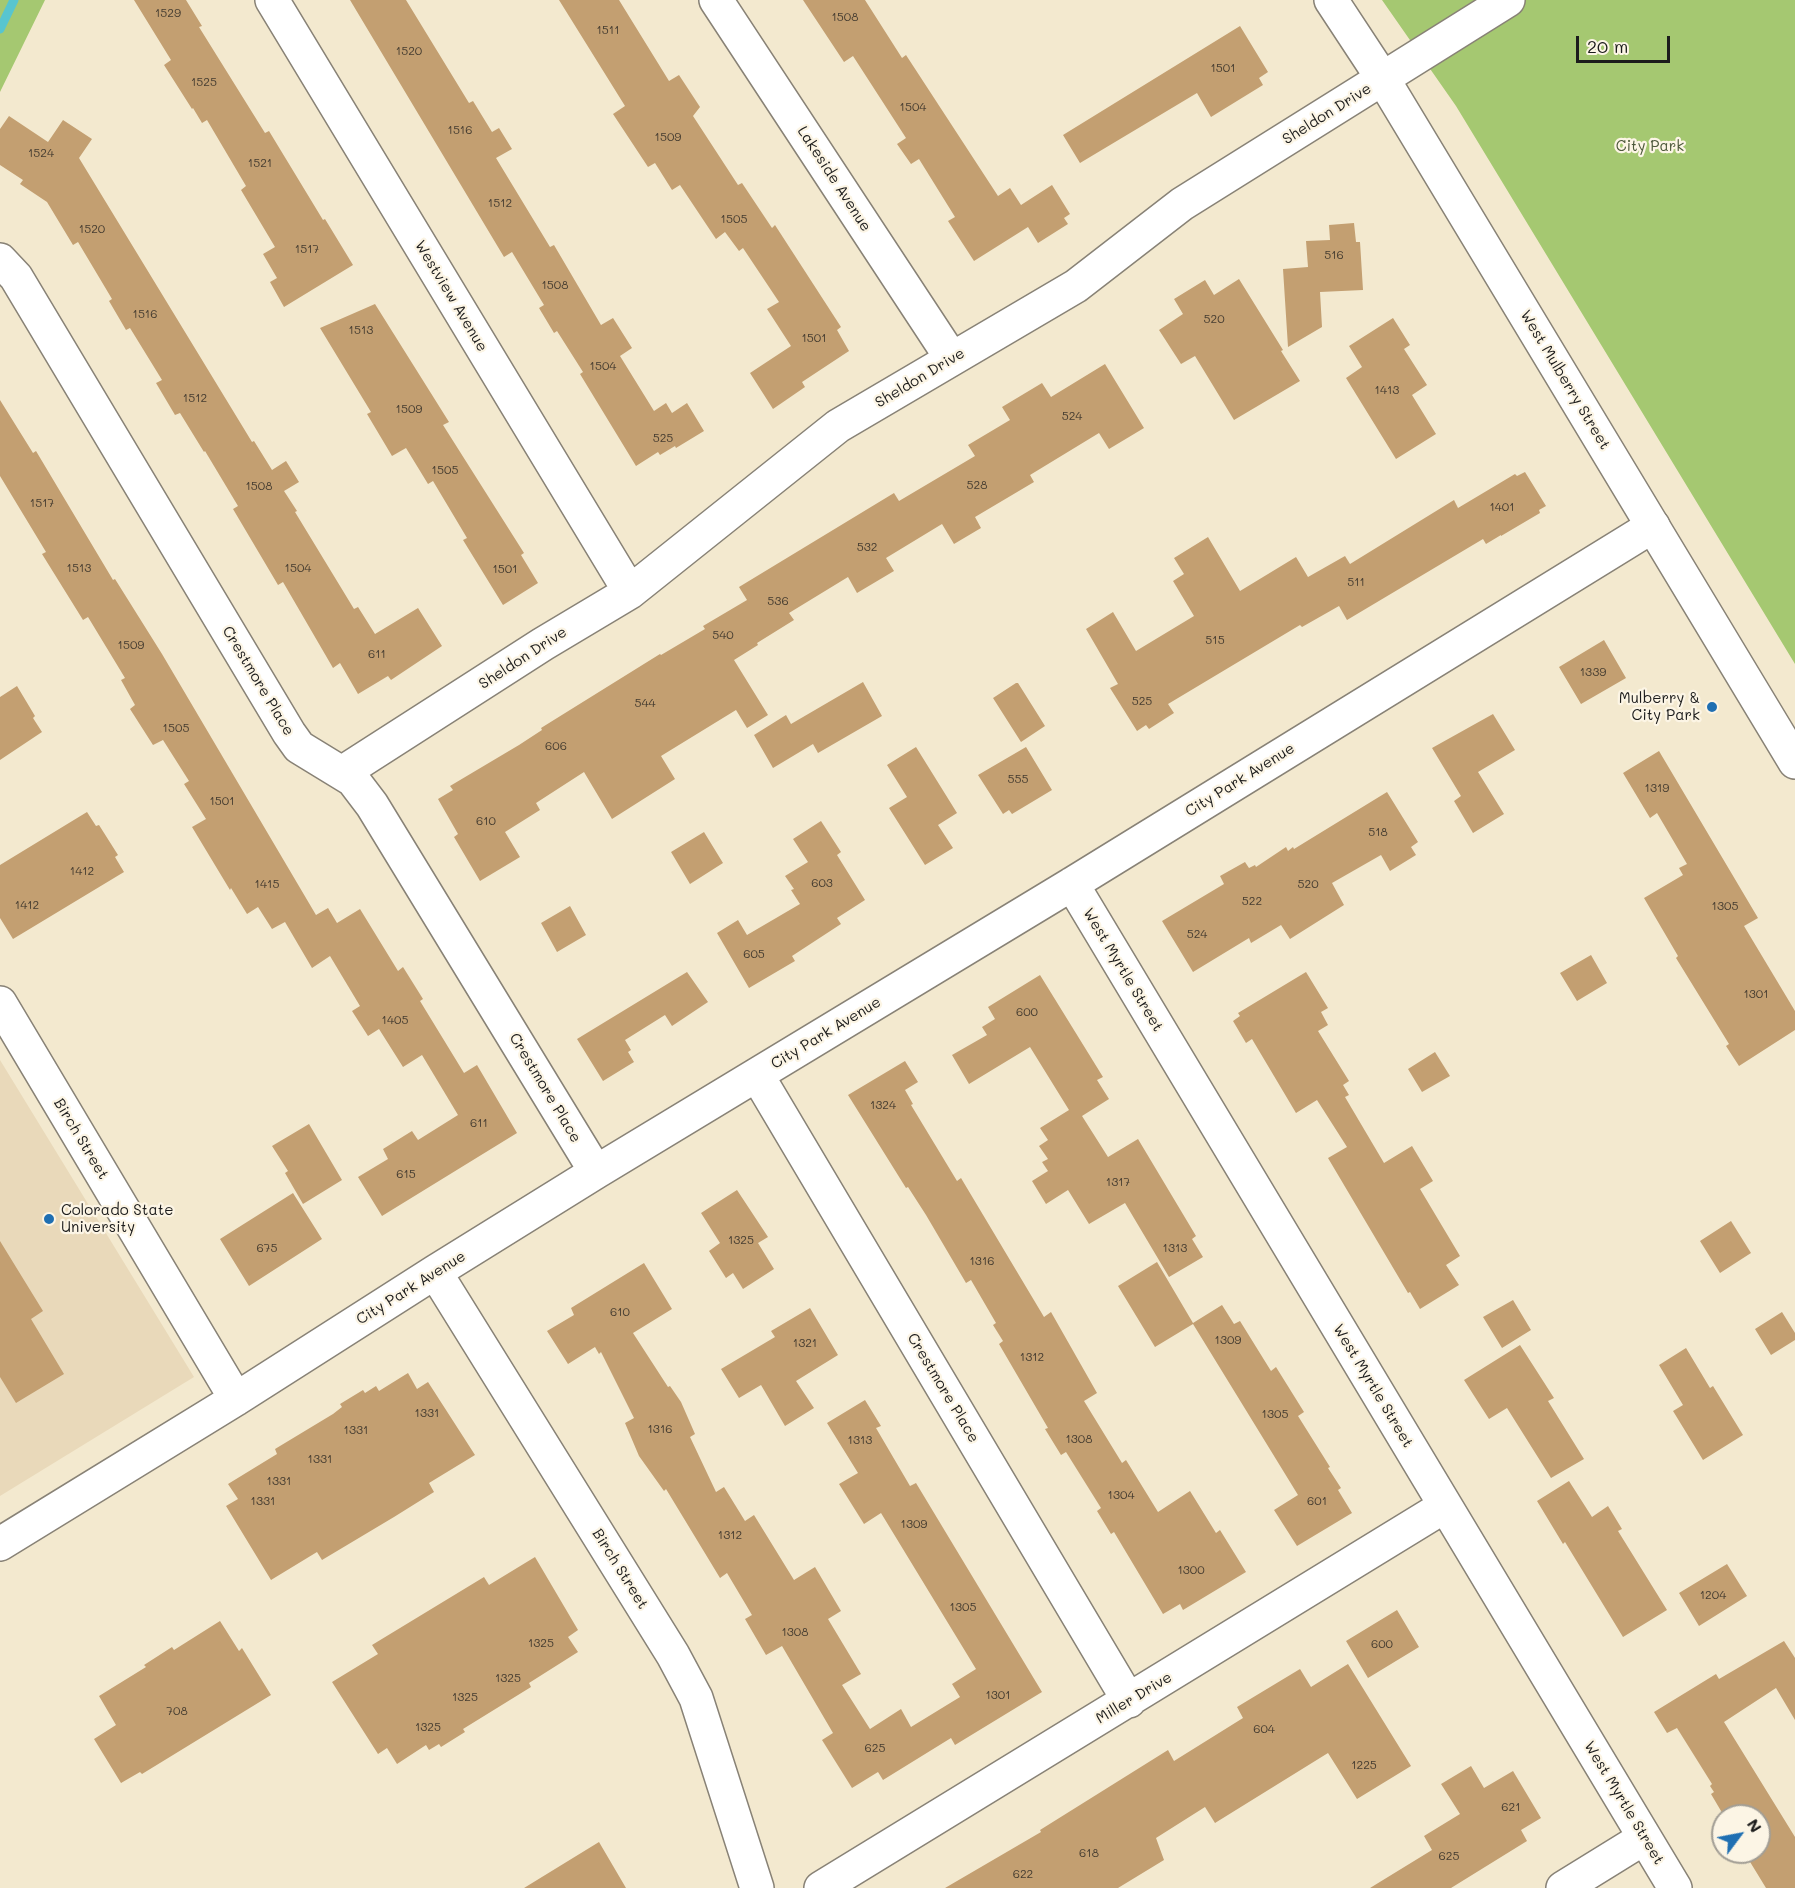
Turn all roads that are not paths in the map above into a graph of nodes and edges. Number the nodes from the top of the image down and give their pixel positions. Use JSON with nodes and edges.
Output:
{"nodes":[{"id":1,"x":272,"y":0,"type":"edge"},
{"id":2,"x":716,"y":0,"type":"edge"},
{"id":3,"x":1331,"y":0,"type":"edge"},
{"id":4,"x":1508,"y":0,"type":"edge"},
{"id":5,"x":1383,"y":79,"type":"junction"},
{"id":6,"x":0,"y":260,"type":"edge"},
{"id":7,"x":952,"y":359,"type":"junction"},
{"id":8,"x":1653,"y":526,"type":"junction"},
{"id":9,"x":630,"y":592,"type":"junction"},
{"id":10,"x":1795,"y":762,"type":"edge"},
{"id":11,"x":342,"y":773,"type":"junction"},
{"id":12,"x":1072,"y":884,"type":"junction"},
{"id":13,"x":0,"y":1003,"type":"edge"},
{"id":14,"x":757,"y":1075,"type":"junction"},
{"id":15,"x":596,"y":1173,"type":"junction"},
{"id":16,"x":435,"y":1272,"type":"junction"},
{"id":17,"x":236,"y":1400,"type":"junction"},
{"id":18,"x":1445,"y":1506,"type":"junction"},
{"id":19,"x":0,"y":1544,"type":"edge"},
{"id":20,"x":1129,"y":1701,"type":"junction"},
{"id":21,"x":1644,"y":1838,"type":"junction"},
{"id":22,"x":757,"y":1888,"type":"edge"},
{"id":23,"x":821,"y":1888,"type":"edge"},
{"id":24,"x":1563,"y":1888,"type":"edge"},
{"id":25,"x":1675,"y":1888,"type":"edge"}],
"edges":[{"from":1,"to":9,"type":"street","name":"Westview Avenue"},
{"from":2,"to":7,"type":"street","name":"Lakeside Avenue"},
{"from":3,"to":5,"type":"street","name":"West Mulberry Street"},
{"from":4,"to":5,"type":"street","name":"Sheldon Drive"},
{"from":5,"to":7,"type":"street","name":"Sheldon Drive"},
{"from":5,"to":8,"type":"street","name":"West Mulberry Street"},
{"from":6,"to":11,"type":"street","name":"Crestmore Place"},
{"from":7,"to":9,"type":"street","name":"Sheldon Drive"},
{"from":8,"to":10,"type":"street","name":"West Mulberry Street"},
{"from":8,"to":12,"type":"street","name":"City Park Avenue"},
{"from":9,"to":11,"type":"street","name":"Sheldon Drive"},
{"from":11,"to":15,"type":"street","name":"Crestmore Place"},
{"from":12,"to":14,"type":"street","name":"City Park Avenue"},
{"from":12,"to":18,"type":"street","name":"West Myrtle Street"},
{"from":13,"to":17,"type":"street","name":"Birch Street"},
{"from":14,"to":15,"type":"street","name":"City Park Avenue"},
{"from":14,"to":20,"type":"street","name":"Crestmore Place"},
{"from":15,"to":16,"type":"street","name":"City Park Avenue"},
{"from":16,"to":17,"type":"street","name":"City Park Avenue"},
{"from":16,"to":22,"type":"street","name":"Birch Street"},
{"from":17,"to":19,"type":"street","name":"City Park Avenue"},
{"from":18,"to":20,"type":"street","name":"Miller Drive"},
{"from":18,"to":21,"type":"street","name":"West Myrtle Street"},
{"from":20,"to":23,"type":"street","name":"Miller Drive"},
{"from":21,"to":24,"type":"street"},
{"from":21,"to":25,"type":"street","name":"West Myrtle Street"}]}
